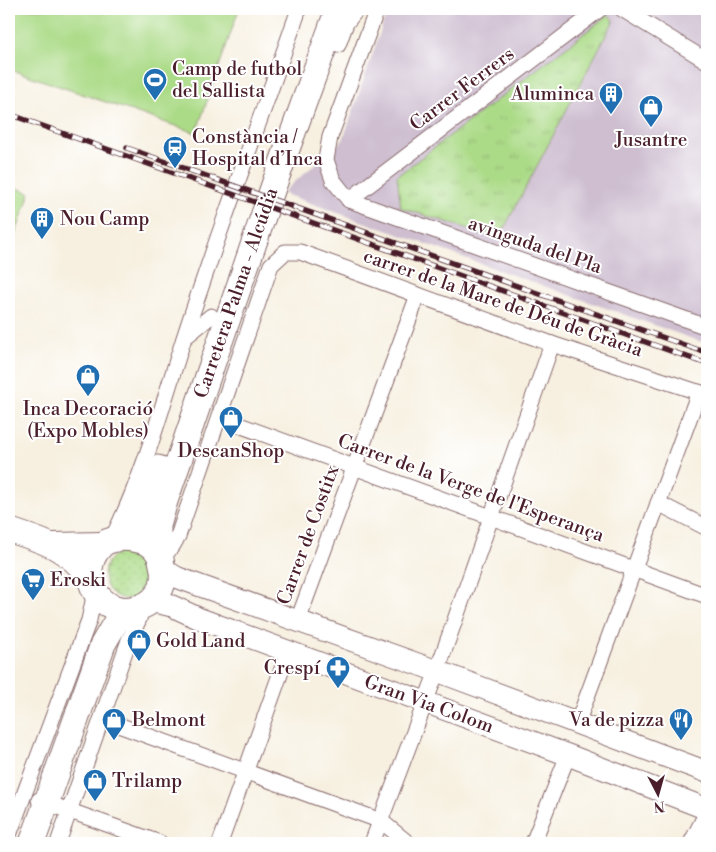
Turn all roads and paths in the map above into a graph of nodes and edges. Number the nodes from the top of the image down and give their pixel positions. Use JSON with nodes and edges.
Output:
{"nodes":[{"id":1,"x":299,"y":9,"type":"edge"},
{"id":2,"x":322,"y":9,"type":"edge"},
{"id":3,"x":338,"y":9,"type":"edge"},
{"id":4,"x":357,"y":9,"type":"edge"},
{"id":5,"x":377,"y":9,"type":"edge"},
{"id":6,"x":600,"y":9,"type":"edge"},
{"id":7,"x":622,"y":9,"type":"edge"},
{"id":8,"x":707,"y":62,"type":"edge"},
{"id":9,"x":310,"y":86,"type":"junction"},
{"id":10,"x":348,"y":200,"type":"junction"},
{"id":11,"x":418,"y":295,"type":"junction"},
{"id":12,"x":211,"y":316,"type":"junction"},
{"id":13,"x":707,"y":327,"type":"edge"},
{"id":14,"x":184,"y":338,"type":"junction"},
{"id":15,"x":552,"y":344,"type":"junction"},
{"id":16,"x":703,"y":393,"type":"edge"},
{"id":17,"x":220,"y":418,"type":"junction"},
{"id":18,"x":354,"y":466,"type":"junction"},
{"id":19,"x":658,"y":503,"type":"junction"},
{"id":20,"x":154,"y":505,"type":"junction"},
{"id":21,"x":492,"y":516,"type":"junction"},
{"id":22,"x":707,"y":528,"type":"edge"},
{"id":23,"x":9,"y":530,"type":"edge"},
{"id":24,"x":113,"y":541,"type":"junction"},
{"id":25,"x":53,"y":545,"type":"junction"},
{"id":26,"x":161,"y":560,"type":"junction"},
{"id":27,"x":634,"y":569,"type":"junction"},
{"id":28,"x":96,"y":590,"type":"junction"},
{"id":29,"x":707,"y":596,"type":"edge"},
{"id":30,"x":141,"y":606,"type":"junction"},
{"id":31,"x":298,"y":620,"type":"junction"},
{"id":32,"x":103,"y":644,"type":"junction"},
{"id":33,"x":288,"y":652,"type":"junction"},
{"id":34,"x":437,"y":671,"type":"junction"},
{"id":35,"x":425,"y":702,"type":"junction"},
{"id":36,"x":102,"y":719,"type":"junction"},
{"id":37,"x":577,"y":724,"type":"junction"},
{"id":38,"x":568,"y":755,"type":"junction"},
{"id":39,"x":246,"y":772,"type":"junction"},
{"id":40,"x":707,"y":772,"type":"edge"},
{"id":41,"x":23,"y":794,"type":"junction"},
{"id":42,"x":58,"y":808,"type":"junction"},
{"id":43,"x":707,"y":810,"type":"edge"},
{"id":44,"x":381,"y":821,"type":"junction"},
{"id":45,"x":9,"y":835,"type":"edge"},
{"id":46,"x":32,"y":843,"type":"edge"},
{"id":47,"x":58,"y":843,"type":"edge"},
{"id":48,"x":160,"y":843,"type":"edge"},
{"id":49,"x":220,"y":843,"type":"edge"},
{"id":50,"x":372,"y":843,"type":"edge"},
{"id":51,"x":408,"y":843,"type":"edge"},
{"id":52,"x":533,"y":843,"type":"edge"},
{"id":53,"x":692,"y":843,"type":"edge"}],
"edges":[{"from":1,"to":14,"type":"street"},
{"from":2,"to":12,"type":"highway","name":"Carretera Palma - Alcúdia"},
{"from":3,"to":9,"type":"highway","name":"Carretera Palma - Alcúdia"},
{"from":4,"to":9,"type":"street"},
{"from":5,"to":10,"type":"street"},
{"from":6,"to":10,"type":"street","name":"Carrer Ferrers"},
{"from":7,"to":8,"type":"street"},
{"from":9,"to":20,"type":"highway","name":"Carretera Palma - Alcúdia"},
{"from":10,"to":13,"type":"street","name":"avinguda del Pla"},
{"from":11,"to":15,"type":"street","name":"carrer de la Mare de Déu de Gràcia"},
{"from":11,"to":17,"type":"street","name":"carrer de la Mare de Déu de Gràcia"},
{"from":11,"to":18,"type":"street","name":"Carrer de Costitx"},
{"from":12,"to":14,"type":"street"},
{"from":12,"to":20,"type":"highway","name":"Carretera Palma - Alcúdia"},
{"from":14,"to":24,"type":"street"},
{"from":15,"to":16,"type":"street","name":"carrer de la Mare de Déu de Gràcia"},
{"from":15,"to":21,"type":"street"},
{"from":16,"to":19,"type":"street"},
{"from":17,"to":18,"type":"street","name":"Carrer de la Verge de l'Esperança"},
{"from":17,"to":26,"type":"street"},
{"from":18,"to":21,"type":"street","name":"Carrer de la Verge de l'Esperança"},
{"from":18,"to":31,"type":"street","name":"Carrer de Costitx"},
{"from":19,"to":22,"type":"street"},
{"from":19,"to":27,"type":"street"},
{"from":20,"to":24,"type":"highway","name":"Carretera Palma - Alcúdia"},
{"from":20,"to":26,"type":"highway","name":"Carretera Palma - Alcúdia"},
{"from":21,"to":27,"type":"street","name":"Carrer de la Verge de l'Esperança"},
{"from":21,"to":34,"type":"street"},
{"from":23,"to":25,"type":"main road"},
{"from":24,"to":25,"type":"main road"},
{"from":24,"to":26,"type":"highway"},
{"from":24,"to":28,"type":"highway"},
{"from":25,"to":28,"type":"main road"},
{"from":26,"to":30,"type":"highway"},
{"from":26,"to":31,"type":"main road","name":"Gran Via Colom"},
{"from":27,"to":29,"type":"street","name":"Carrer de la Verge de l'Esperança"},
{"from":27,"to":37,"type":"street"},
{"from":28,"to":30,"type":"highway"},
{"from":28,"to":32,"type":"highway"},
{"from":28,"to":41,"type":"street"},
{"from":30,"to":32,"type":"highway"},
{"from":30,"to":33,"type":"main road","name":"Gran Via Colom"},
{"from":30,"to":36,"type":"street"},
{"from":31,"to":34,"type":"main road","name":"Gran Via Colom"},
{"from":32,"to":42,"type":"highway"},
{"from":33,"to":35,"type":"main road","name":"Gran Via Colom"},
{"from":33,"to":39,"type":"street"},
{"from":34,"to":35,"type":"street"},
{"from":34,"to":37,"type":"main road","name":"Gran Via Colom"},
{"from":35,"to":38,"type":"main road","name":"Gran Via Colom"},
{"from":35,"to":44,"type":"street"},
{"from":36,"to":39,"type":"street"},
{"from":36,"to":42,"type":"street"},
{"from":37,"to":40,"type":"main road","name":"Gran Via Colom"},
{"from":38,"to":43,"type":"main road","name":"Gran Via Colom"},
{"from":38,"to":52,"type":"street"},
{"from":39,"to":44,"type":"street"},
{"from":39,"to":49,"type":"street"},
{"from":41,"to":42,"type":"street"},
{"from":41,"to":45,"type":"street"},
{"from":42,"to":46,"type":"highway"},
{"from":42,"to":47,"type":"street"},
{"from":42,"to":48,"type":"street"},
{"from":43,"to":53,"type":"street"},
{"from":44,"to":50,"type":"street"},
{"from":44,"to":51,"type":"street"}]}
